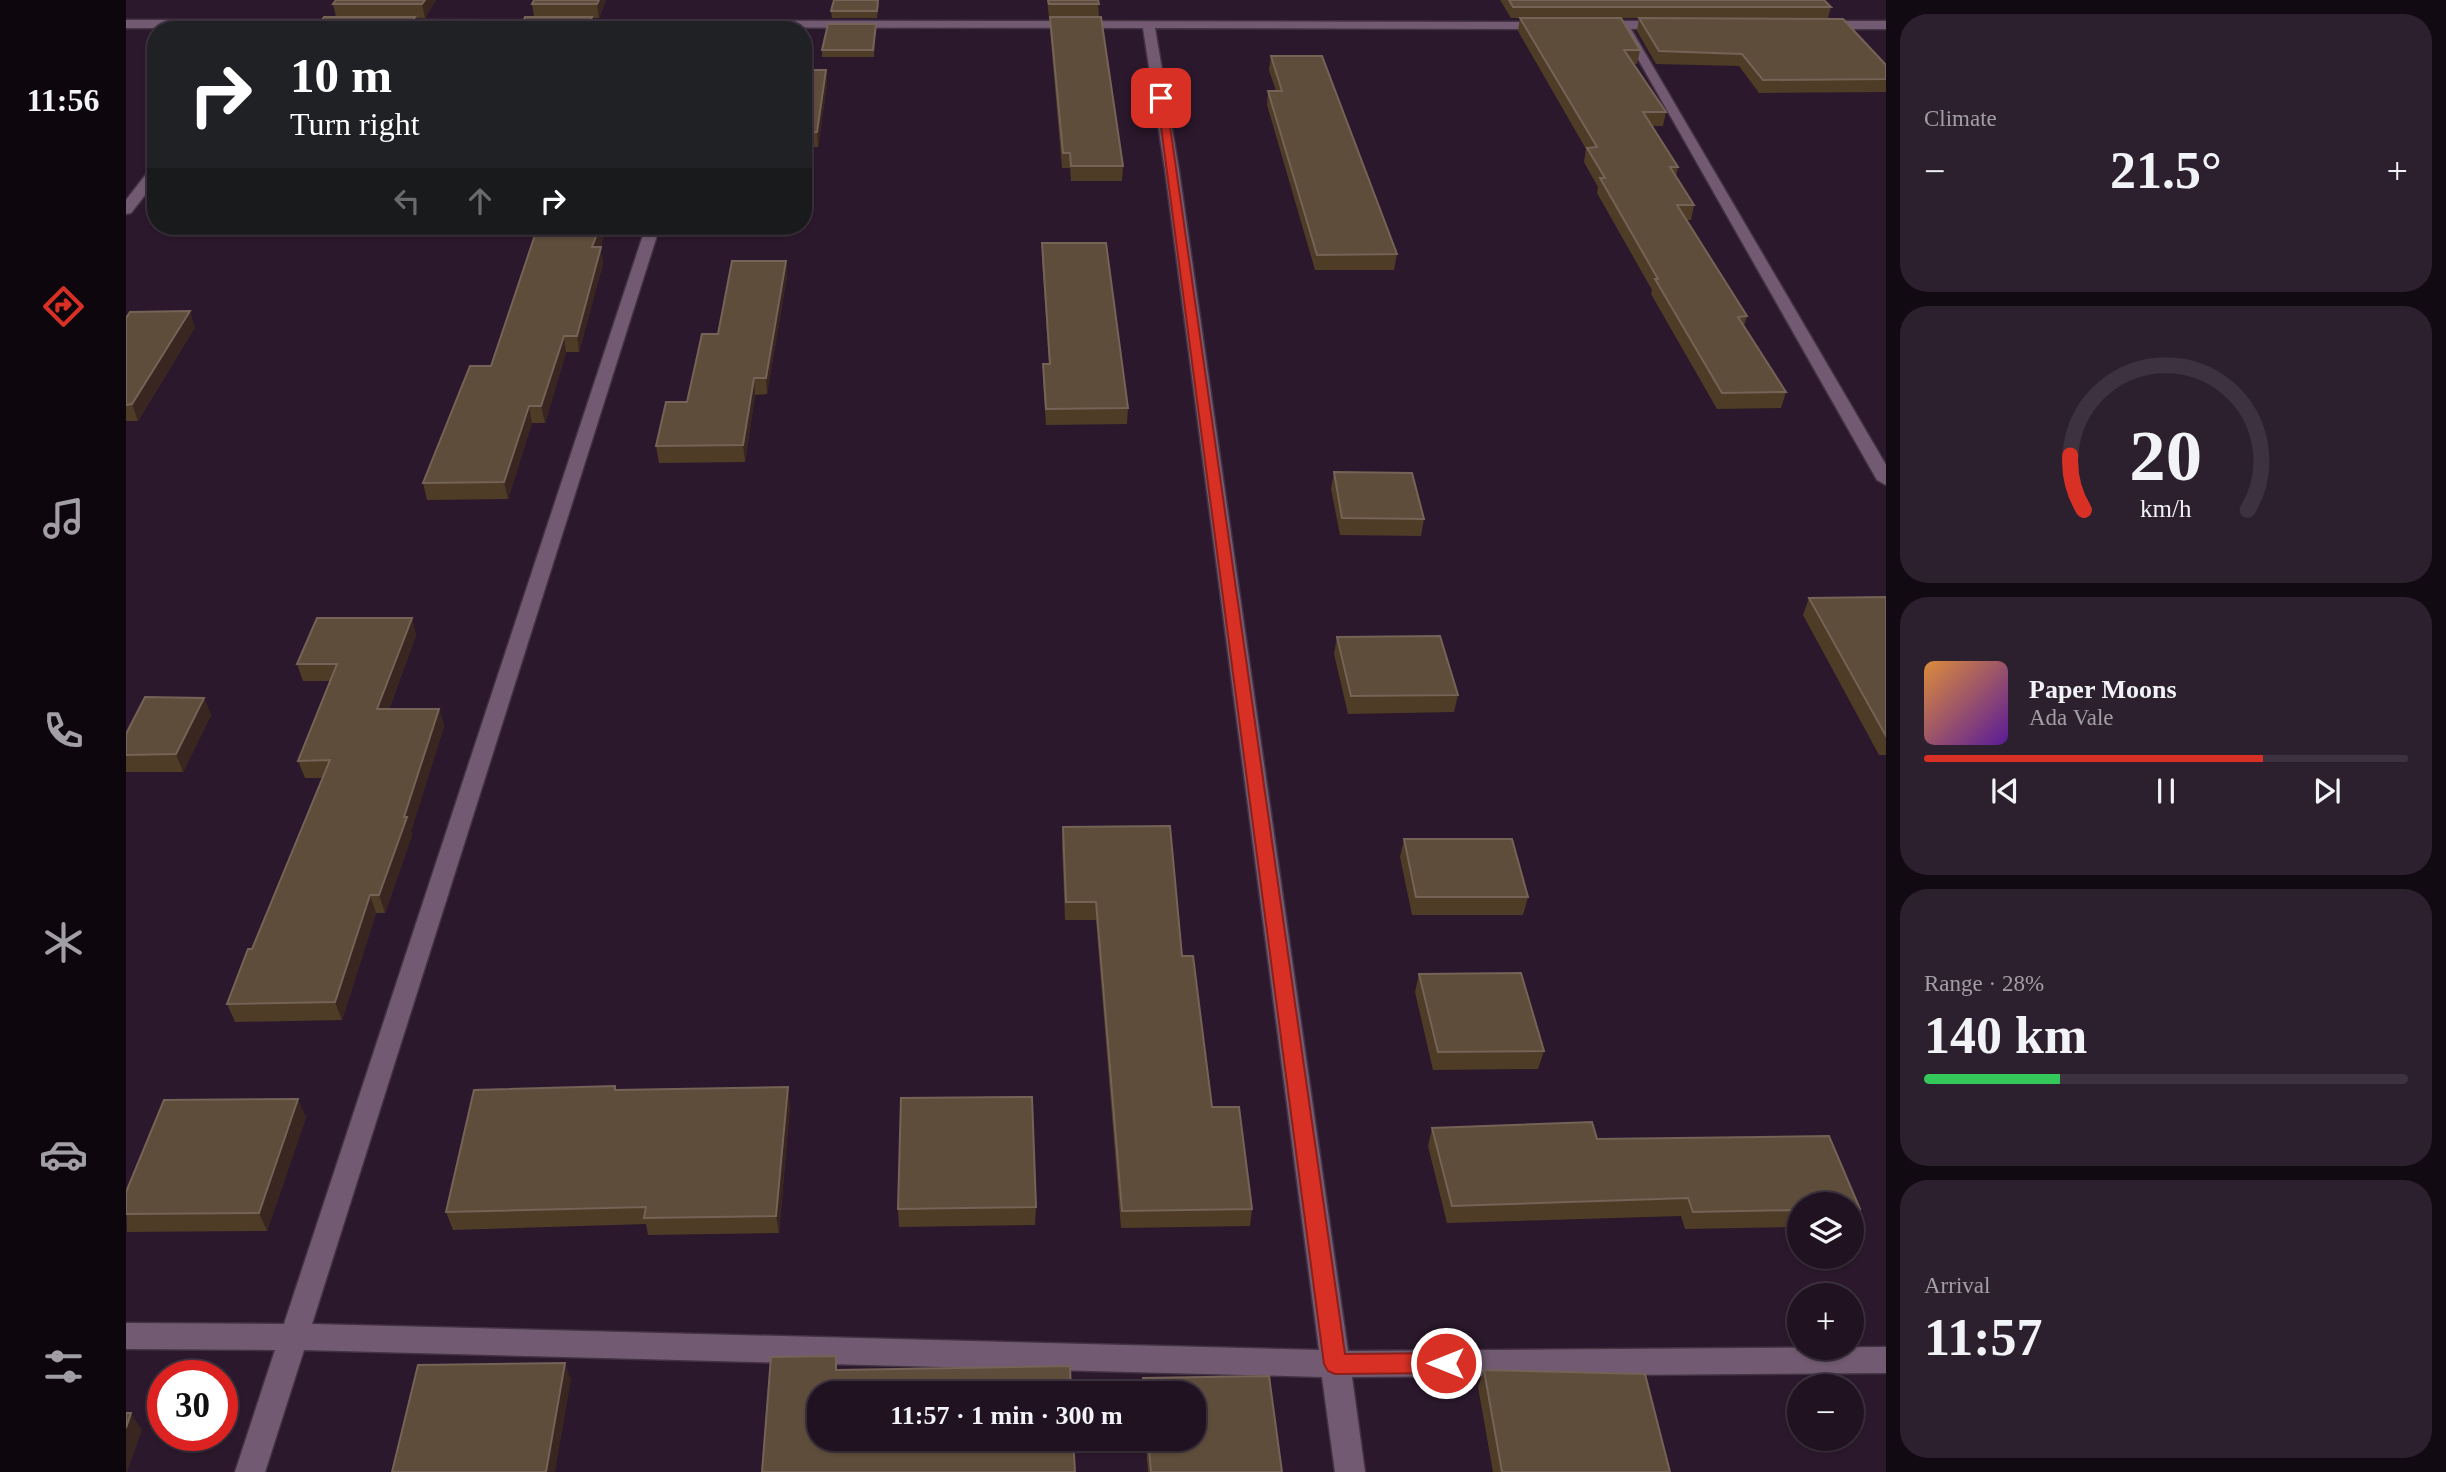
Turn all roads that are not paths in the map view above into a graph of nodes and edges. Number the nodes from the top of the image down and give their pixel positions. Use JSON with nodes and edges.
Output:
{"nodes":[{"id":1,"x":126,"y":23,"type":"edge"},
{"id":2,"x":147,"y":24,"type":"edge"},
{"id":3,"x":1558,"y":24,"type":"edge"},
{"id":4,"x":1584,"y":25,"type":"edge"},
{"id":5,"x":1624,"y":25,"type":"junction"},
{"id":6,"x":1677,"y":25,"type":"edge"},
{"id":7,"x":1809,"y":25,"type":"edge"},
{"id":8,"x":1886,"y":25,"type":"edge"},
{"id":9,"x":1149,"y":26,"type":"junction"},
{"id":10,"x":812,"y":27,"type":"edge"},
{"id":11,"x":147,"y":183,"type":"edge"},
{"id":12,"x":126,"y":210,"type":"edge"},
{"id":13,"x":650,"y":235,"type":"edge"},
{"id":14,"x":1886,"y":480,"type":"edge"},
{"id":15,"x":126,"y":1336,"type":"edge"},
{"id":16,"x":293,"y":1337,"type":"junction"},
{"id":17,"x":1886,"y":1360,"type":"edge"},
{"id":18,"x":1335,"y":1364,"type":"junction"},
{"id":19,"x":250,"y":1472,"type":"edge"},
{"id":20,"x":1350,"y":1472,"type":"edge"}],
"edges":[{"from":1,"to":2,"type":"street"},
{"from":3,"to":9,"type":"street"},
{"from":4,"to":5,"type":"street"},
{"from":5,"to":6,"type":"street"},
{"from":5,"to":14,"type":"street"},
{"from":7,"to":8,"type":"street"},
{"from":9,"to":10,"type":"street"},
{"from":9,"to":18,"type":"street"},
{"from":11,"to":12,"type":"street"},
{"from":13,"to":16,"type":"street"},
{"from":15,"to":16,"type":"street"},
{"from":16,"to":18,"type":"street"},
{"from":16,"to":19,"type":"street"},
{"from":17,"to":18,"type":"street"},
{"from":18,"to":20,"type":"street"}]}
